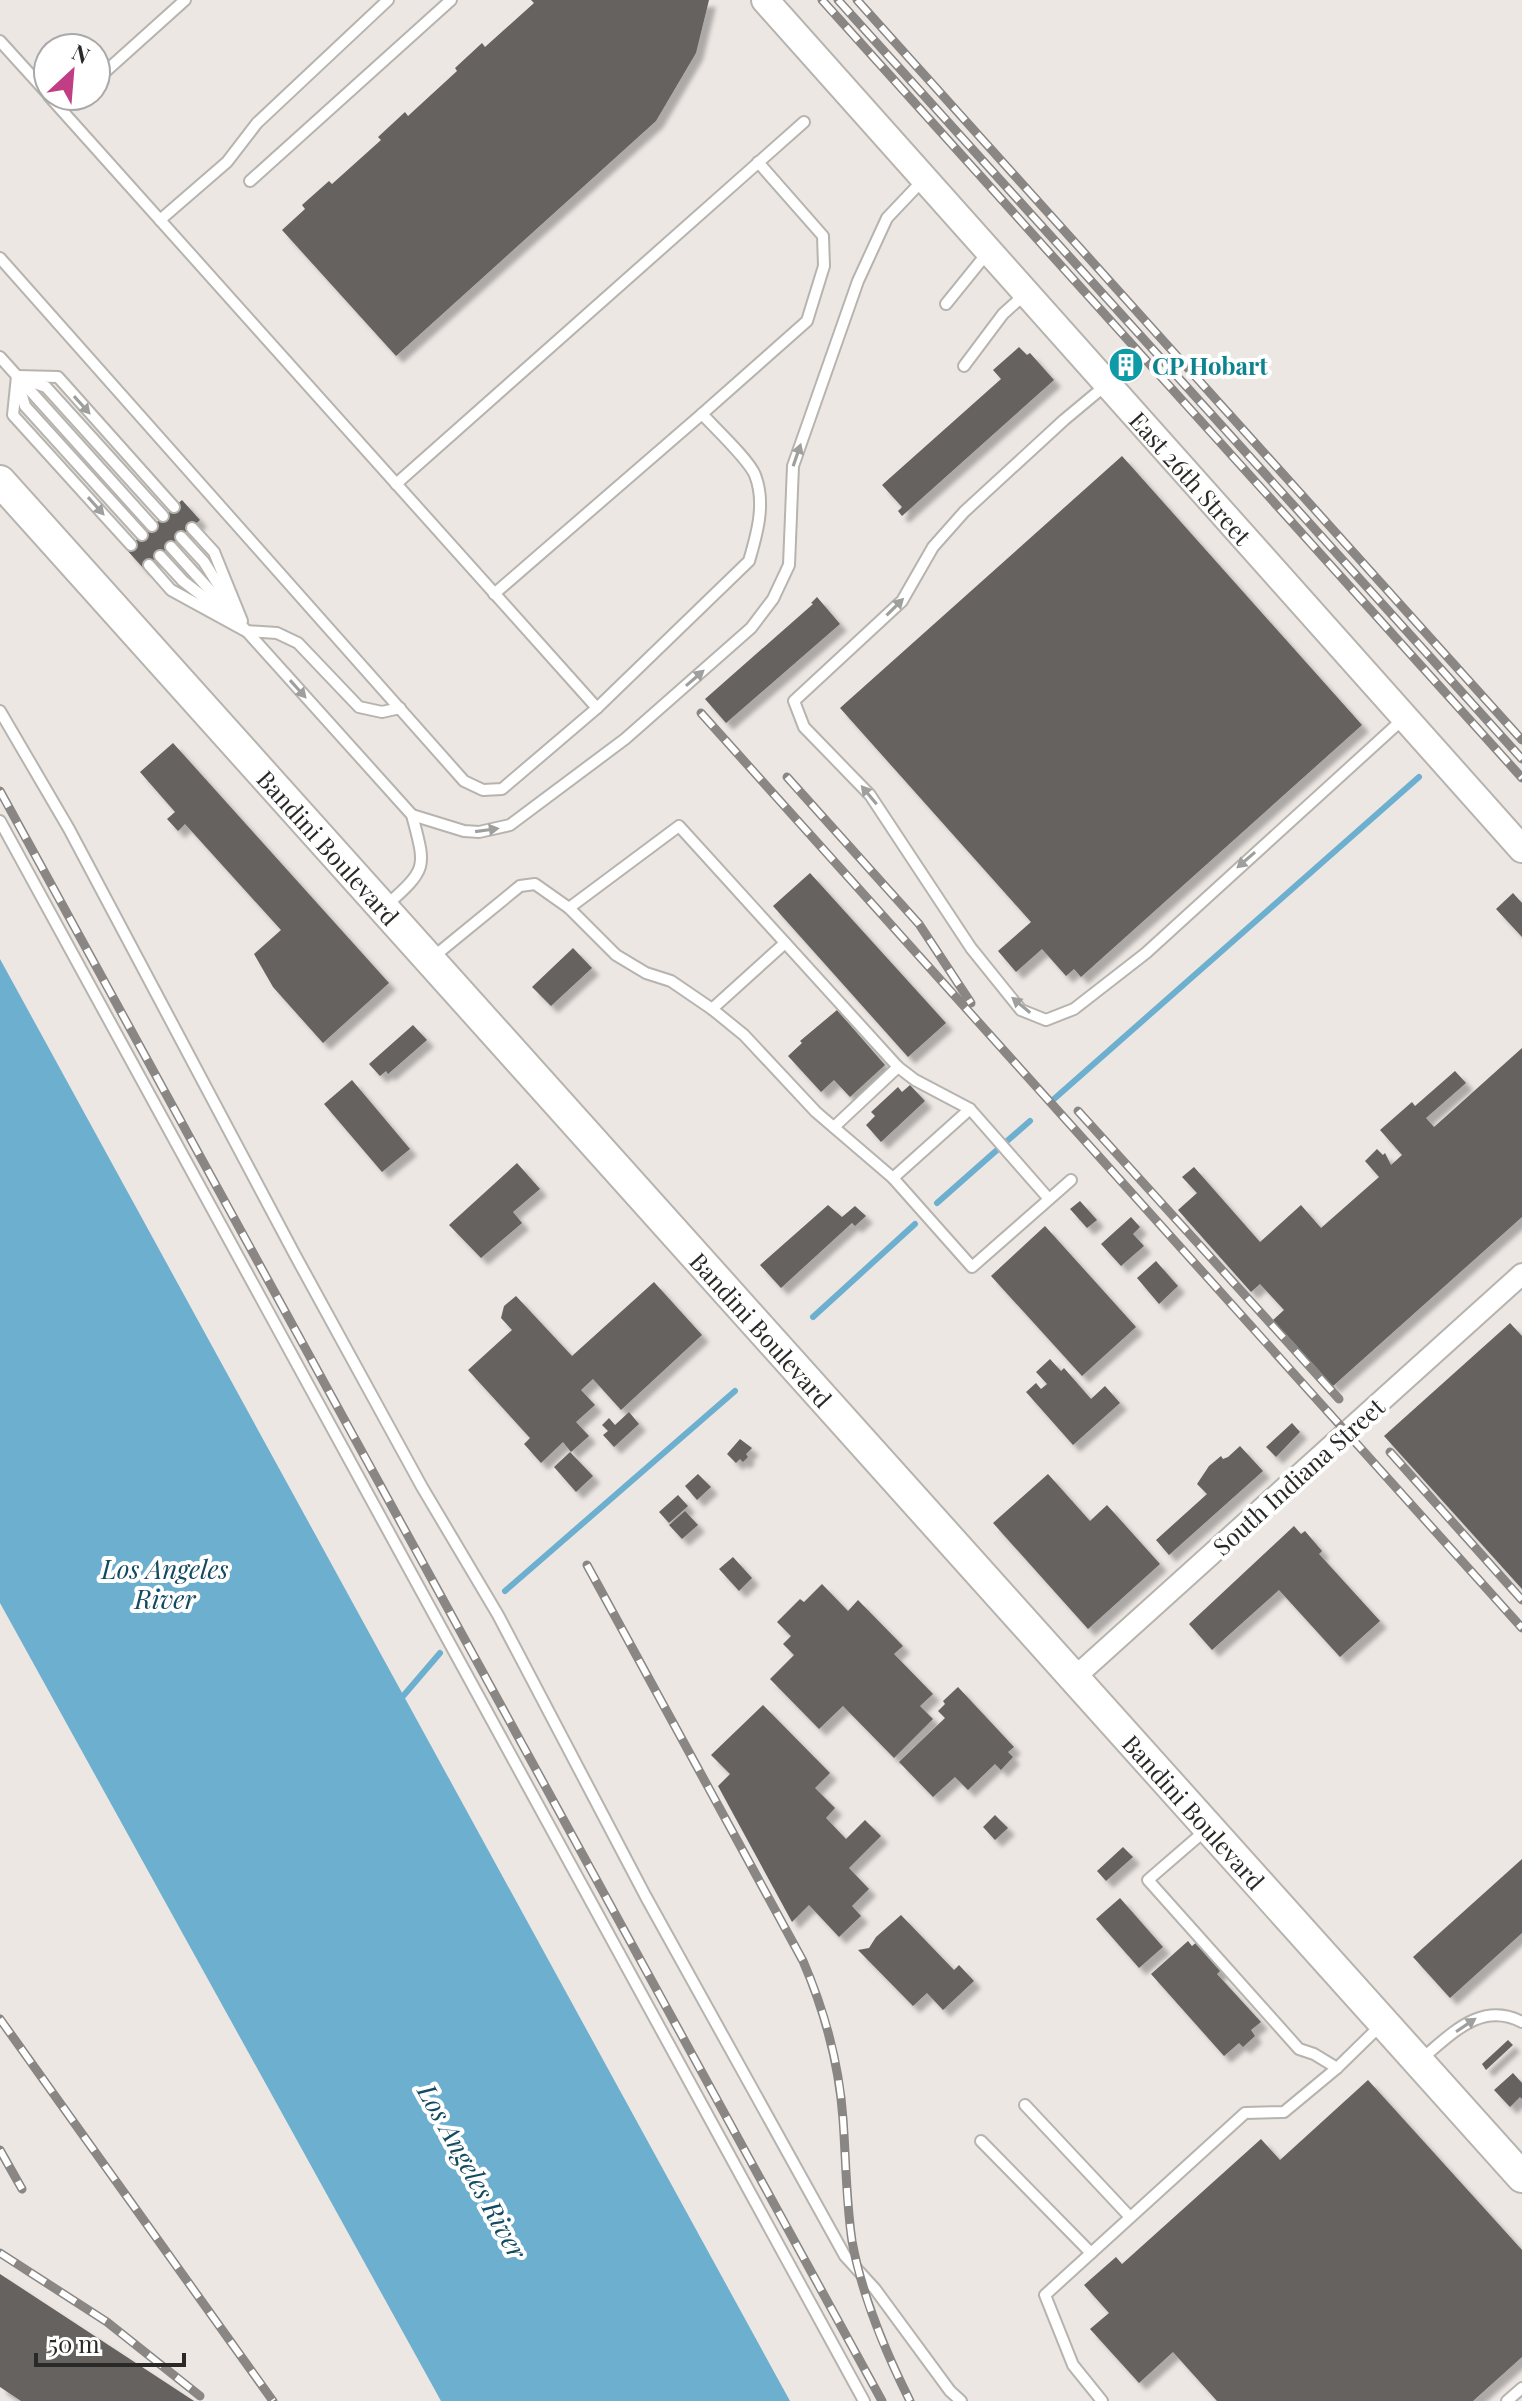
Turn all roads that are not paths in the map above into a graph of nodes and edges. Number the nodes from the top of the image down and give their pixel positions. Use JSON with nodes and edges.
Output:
{"nodes":[{"id":1,"x":185,"y":0,"type":"edge"},
{"id":2,"x":388,"y":0,"type":"edge"},
{"id":3,"x":451,"y":0,"type":"edge"},
{"id":4,"x":765,"y":0,"type":"edge"},
{"id":5,"x":0,"y":41,"type":"edge"},
{"id":6,"x":112,"y":66,"type":"edge"},
{"id":7,"x":32,"y":76,"type":"edge"},
{"id":8,"x":64,"y":112,"type":"edge"},
{"id":9,"x":804,"y":122,"type":"dead end"},
{"id":10,"x":758,"y":162,"type":"junction"},
{"id":11,"x":924,"y":179,"type":"junction"},
{"id":12,"x":250,"y":181,"type":"dead end"},
{"id":13,"x":160,"y":220,"type":"junction"},
{"id":14,"x":988,"y":252,"type":"junction"},
{"id":15,"x":0,"y":258,"type":"edge"},
{"id":16,"x":1026,"y":293,"type":"junction"},
{"id":17,"x":946,"y":304,"type":"dead end"},
{"id":18,"x":0,"y":357,"type":"edge"},
{"id":19,"x":964,"y":366,"type":"dead end"},
{"id":20,"x":17,"y":376,"type":"junction"},
{"id":21,"x":1107,"y":385,"type":"junction"},
{"id":22,"x":702,"y":414,"type":"junction"},
{"id":23,"x":0,"y":481,"type":"edge"},
{"id":24,"x":396,"y":484,"type":"junction"},
{"id":25,"x":174,"y":507,"type":"dead end"},
{"id":26,"x":163,"y":516,"type":"dead end"},
{"id":27,"x":152,"y":526,"type":"dead end"},
{"id":28,"x":192,"y":528,"type":"dead end"},
{"id":29,"x":142,"y":535,"type":"dead end"},
{"id":30,"x":181,"y":537,"type":"dead end"},
{"id":31,"x":131,"y":545,"type":"dead end"},
{"id":32,"x":171,"y":547,"type":"dead end"},
{"id":33,"x":160,"y":556,"type":"dead end"},
{"id":34,"x":149,"y":565,"type":"dead end"},
{"id":35,"x":494,"y":594,"type":"junction"},
{"id":36,"x":246,"y":631,"type":"junction"},
{"id":37,"x":400,"y":708,"type":"junction"},
{"id":38,"x":597,"y":708,"type":"junction"},
{"id":39,"x":0,"y":711,"type":"edge"},
{"id":40,"x":1404,"y":717,"type":"junction"},
{"id":41,"x":412,"y":815,"type":"junction"},
{"id":42,"x":0,"y":821,"type":"edge"},
{"id":43,"x":1522,"y":849,"type":"edge"},
{"id":44,"x":383,"y":908,"type":"junction"},
{"id":45,"x":569,"y":908,"type":"junction"},
{"id":46,"x":785,"y":943,"type":"junction"},
{"id":47,"x":429,"y":960,"type":"junction"},
{"id":48,"x":712,"y":1009,"type":"junction"},
{"id":49,"x":898,"y":1067,"type":"junction"},
{"id":50,"x":970,"y":1109,"type":"junction"},
{"id":51,"x":834,"y":1127,"type":"junction"},
{"id":52,"x":893,"y":1178,"type":"junction"},
{"id":53,"x":1071,"y":1180,"type":"dead end"},
{"id":54,"x":1049,"y":1199,"type":"junction"},
{"id":55,"x":1522,"y":1274,"type":"edge"},
{"id":56,"x":1074,"y":1678,"type":"junction"},
{"id":57,"x":1209,"y":1828,"type":"junction"},
{"id":58,"x":1384,"y":2022,"type":"junction"},
{"id":59,"x":1522,"y":2022,"type":"edge"},
{"id":60,"x":1418,"y":2061,"type":"junction"},
{"id":61,"x":1337,"y":2068,"type":"junction"},
{"id":62,"x":1025,"y":2105,"type":"dead end"},
{"id":63,"x":981,"y":2141,"type":"dead end"},
{"id":64,"x":1522,"y":2176,"type":"edge"},
{"id":65,"x":1130,"y":2217,"type":"junction"},
{"id":66,"x":1091,"y":2253,"type":"junction"},
{"id":67,"x":1522,"y":2388,"type":"edge"},
{"id":68,"x":864,"y":2401,"type":"edge"},
{"id":69,"x":961,"y":2401,"type":"edge"},
{"id":70,"x":1102,"y":2401,"type":"edge"},
{"id":71,"x":1507,"y":2401,"type":"edge"}],
"edges":[{"from":1,"to":6,"type":"lane"},
{"from":2,"to":13,"type":"lane"},
{"from":3,"to":12,"type":"lane"},
{"from":4,"to":11,"type":"street","name":"East 26th Street"},
{"from":5,"to":7,"type":"lane"},
{"from":8,"to":13,"type":"lane"},
{"from":9,"to":10,"type":"lane"},
{"from":10,"to":22,"type":"lane"},
{"from":10,"to":24,"type":"lane"},
{"from":11,"to":14,"type":"street","name":"East 26th Street"},
{"from":41,"to":11,"type":"lane","one_way":true},
{"from":13,"to":24,"type":"lane"},
{"from":14,"to":16,"type":"street","name":"East 26th Street"},
{"from":14,"to":17,"type":"lane"},
{"from":15,"to":37,"type":"lane"},
{"from":16,"to":19,"type":"lane"},
{"from":16,"to":21,"type":"street","name":"East 26th Street"},
{"from":18,"to":20,"type":"lane"},
{"from":20,"to":25,"type":"lane","one_way":true},
{"from":20,"to":26,"type":"lane"},
{"from":20,"to":27,"type":"lane"},
{"from":20,"to":29,"type":"lane"},
{"from":20,"to":31,"type":"lane","one_way":true},
{"from":21,"to":40,"type":"street","name":"East 26th Street"},
{"from":40,"to":21,"type":"lane","one_way":true},
{"from":22,"to":35,"type":"lane"},
{"from":22,"to":38,"type":"lane"},
{"from":23,"to":44,"type":"main road","name":"Bandini Boulevard"},
{"from":24,"to":35,"type":"lane"},
{"from":28,"to":36,"type":"lane"},
{"from":30,"to":36,"type":"lane"},
{"from":32,"to":36,"type":"lane"},
{"from":33,"to":36,"type":"lane"},
{"from":34,"to":36,"type":"lane"},
{"from":35,"to":38,"type":"lane"},
{"from":36,"to":37,"type":"lane"},
{"from":36,"to":41,"type":"lane","one_way":true},
{"from":37,"to":38,"type":"lane"},
{"from":39,"to":69,"type":"lane"},
{"from":40,"to":43,"type":"street","name":"East 26th Street"},
{"from":41,"to":44,"type":"lane"},
{"from":42,"to":68,"type":"lane"},
{"from":44,"to":47,"type":"main road","name":"Bandini Boulevard"},
{"from":45,"to":46,"type":"lane"},
{"from":45,"to":47,"type":"lane"},
{"from":45,"to":48,"type":"lane"},
{"from":46,"to":48,"type":"lane"},
{"from":46,"to":49,"type":"lane"},
{"from":47,"to":56,"type":"main road","name":"Bandini Boulevard"},
{"from":48,"to":51,"type":"lane"},
{"from":49,"to":50,"type":"lane"},
{"from":49,"to":51,"type":"lane"},
{"from":50,"to":52,"type":"lane"},
{"from":50,"to":54,"type":"lane"},
{"from":51,"to":52,"type":"lane"},
{"from":52,"to":54,"type":"lane"},
{"from":53,"to":54,"type":"lane"},
{"from":55,"to":56,"type":"street","name":"South Indiana Street"},
{"from":56,"to":57,"type":"main road","name":"Bandini Boulevard"},
{"from":57,"to":58,"type":"main road","name":"Bandini Boulevard"},
{"from":57,"to":61,"type":"lane"},
{"from":58,"to":60,"type":"main road","name":"Bandini Boulevard"},
{"from":58,"to":61,"type":"lane"},
{"from":60,"to":59,"type":"lane","one_way":true},
{"from":60,"to":64,"type":"main road","name":"Bandini Boulevard"},
{"from":61,"to":65,"type":"lane"},
{"from":62,"to":65,"type":"lane"},
{"from":63,"to":66,"type":"lane"},
{"from":65,"to":66,"type":"lane"},
{"from":66,"to":70,"type":"lane"},
{"from":67,"to":71,"type":"lane"}]}
